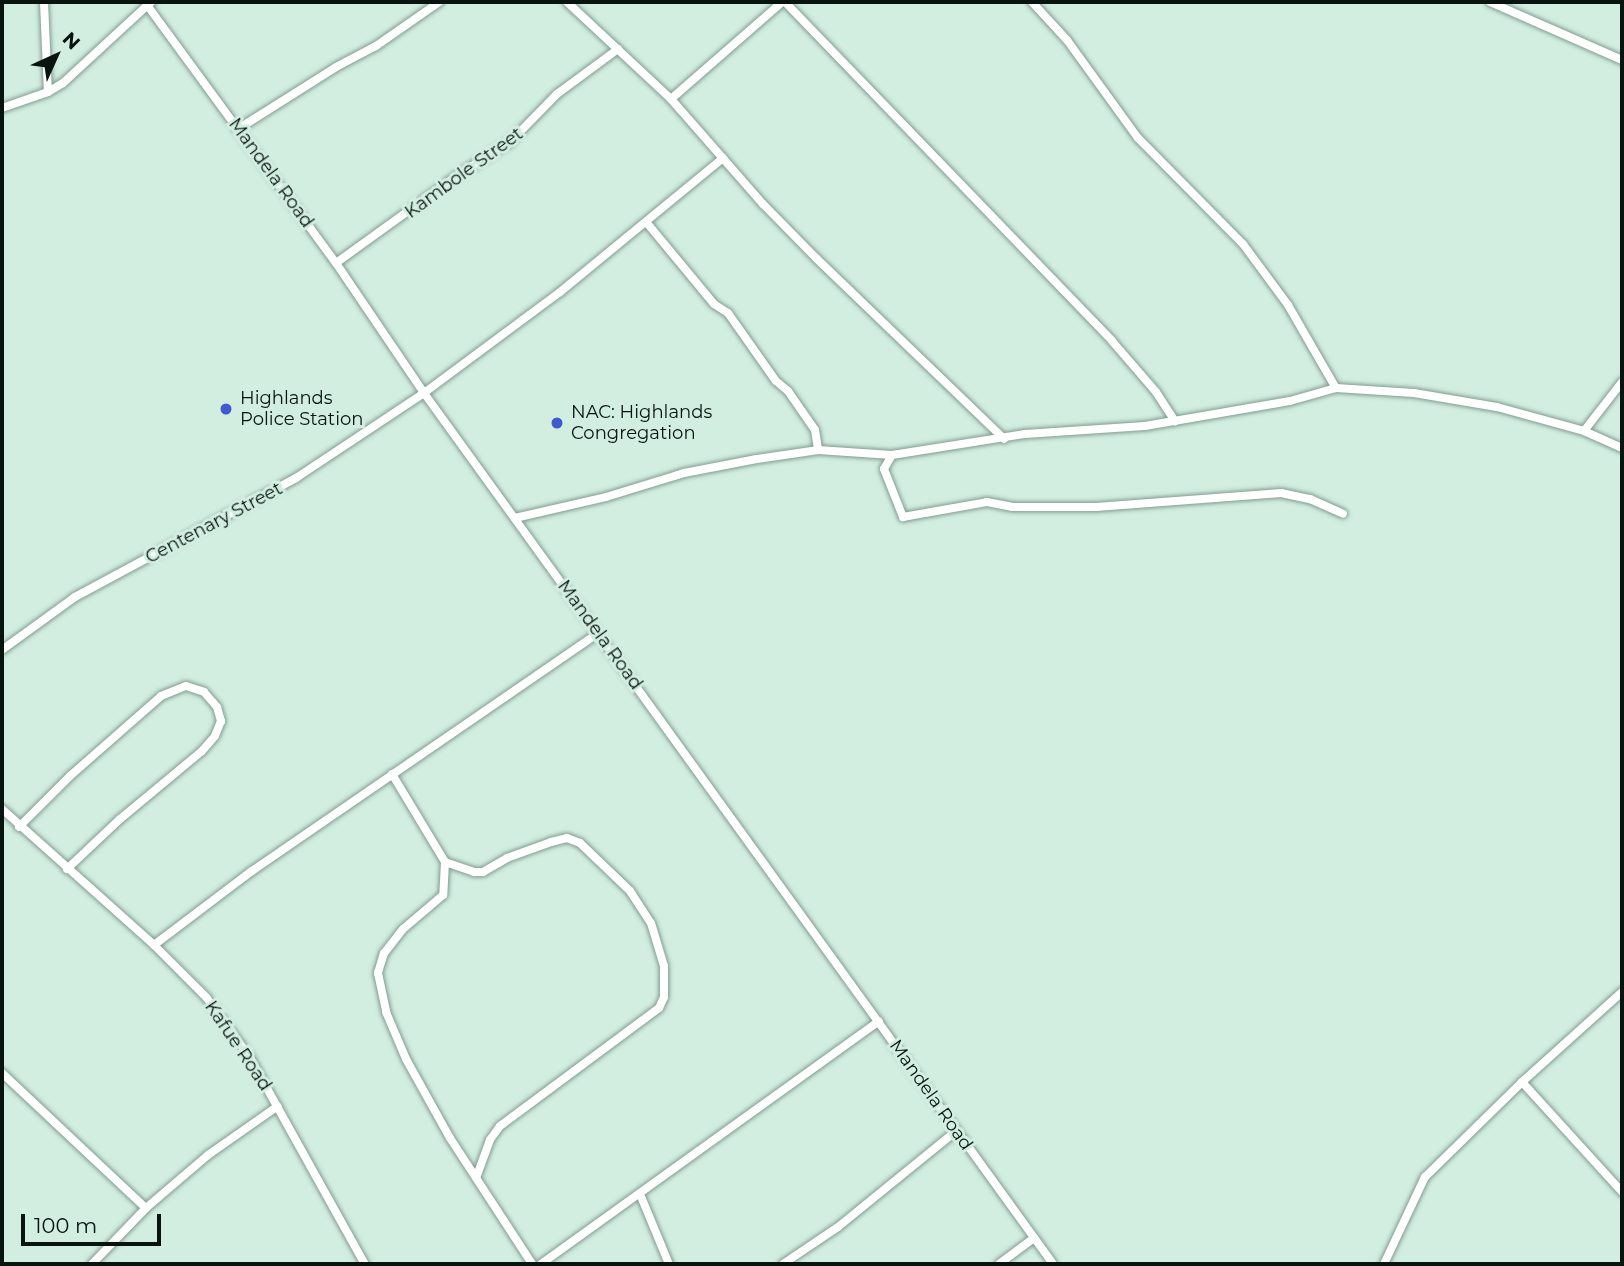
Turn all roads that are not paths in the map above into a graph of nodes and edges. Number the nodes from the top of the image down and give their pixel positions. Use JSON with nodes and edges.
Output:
{"nodes":[{"id":1,"x":44,"y":2,"type":"edge"},
{"id":2,"x":439,"y":2,"type":"edge"},
{"id":3,"x":567,"y":2,"type":"edge"},
{"id":4,"x":783,"y":2,"type":"edge"},
{"id":5,"x":1032,"y":2,"type":"edge"},
{"id":6,"x":1490,"y":2,"type":"edge"},
{"id":7,"x":149,"y":4,"type":"edge"},
{"id":8,"x":618,"y":49,"type":"junction"},
{"id":9,"x":1622,"y":60,"type":"edge"},
{"id":10,"x":48,"y":92,"type":"junction"},
{"id":11,"x":671,"y":99,"type":"junction"},
{"id":12,"x":2,"y":108,"type":"edge"},
{"id":13,"x":238,"y":129,"type":"junction"},
{"id":14,"x":723,"y":158,"type":"junction"},
{"id":15,"x":647,"y":223,"type":"junction"},
{"id":16,"x":336,"y":263,"type":"junction"},
{"id":17,"x":1622,"y":382,"type":"edge"},
{"id":18,"x":1336,"y":388,"type":"junction"},
{"id":19,"x":424,"y":393,"type":"junction"},
{"id":20,"x":1175,"y":421,"type":"junction"},
{"id":21,"x":1584,"y":431,"type":"junction"},
{"id":22,"x":1004,"y":439,"type":"junction"},
{"id":23,"x":1622,"y":448,"type":"edge"},
{"id":24,"x":818,"y":450,"type":"junction"},
{"id":25,"x":892,"y":455,"type":"junction"},
{"id":26,"x":1343,"y":514,"type":"dead end"},
{"id":27,"x":515,"y":518,"type":"junction"},
{"id":28,"x":598,"y":633,"type":"junction"},
{"id":29,"x":2,"y":650,"type":"edge"},
{"id":30,"x":392,"y":774,"type":"junction"},
{"id":31,"x":2,"y":809,"type":"edge"},
{"id":32,"x":19,"y":827,"type":"junction"},
{"id":33,"x":445,"y":862,"type":"junction"},
{"id":34,"x":67,"y":869,"type":"junction"},
{"id":35,"x":155,"y":945,"type":"junction"},
{"id":36,"x":1621,"y":995,"type":"edge"},
{"id":37,"x":879,"y":1021,"type":"junction"},
{"id":38,"x":2,"y":1073,"type":"edge"},
{"id":39,"x":1522,"y":1082,"type":"junction"},
{"id":40,"x":278,"y":1106,"type":"junction"},
{"id":41,"x":956,"y":1130,"type":"junction"},
{"id":42,"x":476,"y":1178,"type":"junction"},
{"id":43,"x":1622,"y":1192,"type":"edge"},
{"id":44,"x":640,"y":1194,"type":"junction"},
{"id":45,"x":146,"y":1208,"type":"junction"},
{"id":46,"x":1034,"y":1238,"type":"junction"},
{"id":47,"x":92,"y":1264,"type":"edge"},
{"id":48,"x":365,"y":1264,"type":"edge"},
{"id":49,"x":531,"y":1264,"type":"edge"},
{"id":50,"x":541,"y":1264,"type":"edge"},
{"id":51,"x":669,"y":1264,"type":"edge"},
{"id":52,"x":783,"y":1264,"type":"edge"},
{"id":53,"x":999,"y":1264,"type":"edge"},
{"id":54,"x":1053,"y":1264,"type":"edge"},
{"id":55,"x":1384,"y":1264,"type":"edge"}],
"edges":[{"from":1,"to":10,"type":"street"},
{"from":2,"to":13,"type":"street"},
{"from":3,"to":8,"type":"street"},
{"from":4,"to":11,"type":"street"},
{"from":4,"to":20,"type":"street"},
{"from":5,"to":18,"type":"street"},
{"from":6,"to":9,"type":"street"},
{"from":7,"to":10,"type":"street"},
{"from":7,"to":13,"type":"street","name":"Mandela Road"},
{"from":8,"to":11,"type":"street"},
{"from":8,"to":16,"type":"street","name":"Kambole Street"},
{"from":10,"to":12,"type":"street"},
{"from":11,"to":14,"type":"street"},
{"from":13,"to":16,"type":"street","name":"Mandela Road"},
{"from":14,"to":15,"type":"street","name":"Centenary Street"},
{"from":14,"to":22,"type":"street"},
{"from":15,"to":19,"type":"street","name":"Centenary Street"},
{"from":15,"to":24,"type":"street"},
{"from":16,"to":19,"type":"street","name":"Mandela Road"},
{"from":17,"to":21,"type":"street"},
{"from":18,"to":20,"type":"street"},
{"from":18,"to":21,"type":"street"},
{"from":19,"to":27,"type":"street","name":"Mandela Road"},
{"from":19,"to":29,"type":"street","name":"Centenary Street"},
{"from":20,"to":22,"type":"street"},
{"from":21,"to":23,"type":"street"},
{"from":22,"to":25,"type":"street"},
{"from":24,"to":25,"type":"street"},
{"from":24,"to":27,"type":"street"},
{"from":25,"to":26,"type":"street"},
{"from":27,"to":28,"type":"street","name":"Mandela Road"},
{"from":28,"to":30,"type":"street"},
{"from":28,"to":37,"type":"street","name":"Mandela Road"},
{"from":30,"to":33,"type":"street"},
{"from":30,"to":35,"type":"street"},
{"from":31,"to":32,"type":"street","name":"Kafue Road"},
{"from":32,"to":34,"type":"street","name":"Kafue Road"},
{"from":32,"to":34,"type":"street"},
{"from":33,"to":42,"type":"street"},
{"from":33,"to":42,"type":"street"},
{"from":34,"to":35,"type":"street","name":"Kafue Road"},
{"from":35,"to":40,"type":"street","name":"Kafue Road"},
{"from":36,"to":39,"type":"street"},
{"from":37,"to":41,"type":"street","name":"Mandela Road"},
{"from":37,"to":44,"type":"street"},
{"from":38,"to":45,"type":"street"},
{"from":39,"to":43,"type":"street"},
{"from":39,"to":55,"type":"street"},
{"from":40,"to":45,"type":"street"},
{"from":40,"to":48,"type":"street","name":"Kafue Road"},
{"from":41,"to":46,"type":"street","name":"Mandela Road"},
{"from":41,"to":52,"type":"street"},
{"from":42,"to":49,"type":"street"},
{"from":44,"to":50,"type":"street"},
{"from":44,"to":51,"type":"street"},
{"from":45,"to":47,"type":"street"},
{"from":46,"to":53,"type":"street"},
{"from":46,"to":54,"type":"street","name":"Mandela Road"}]}
